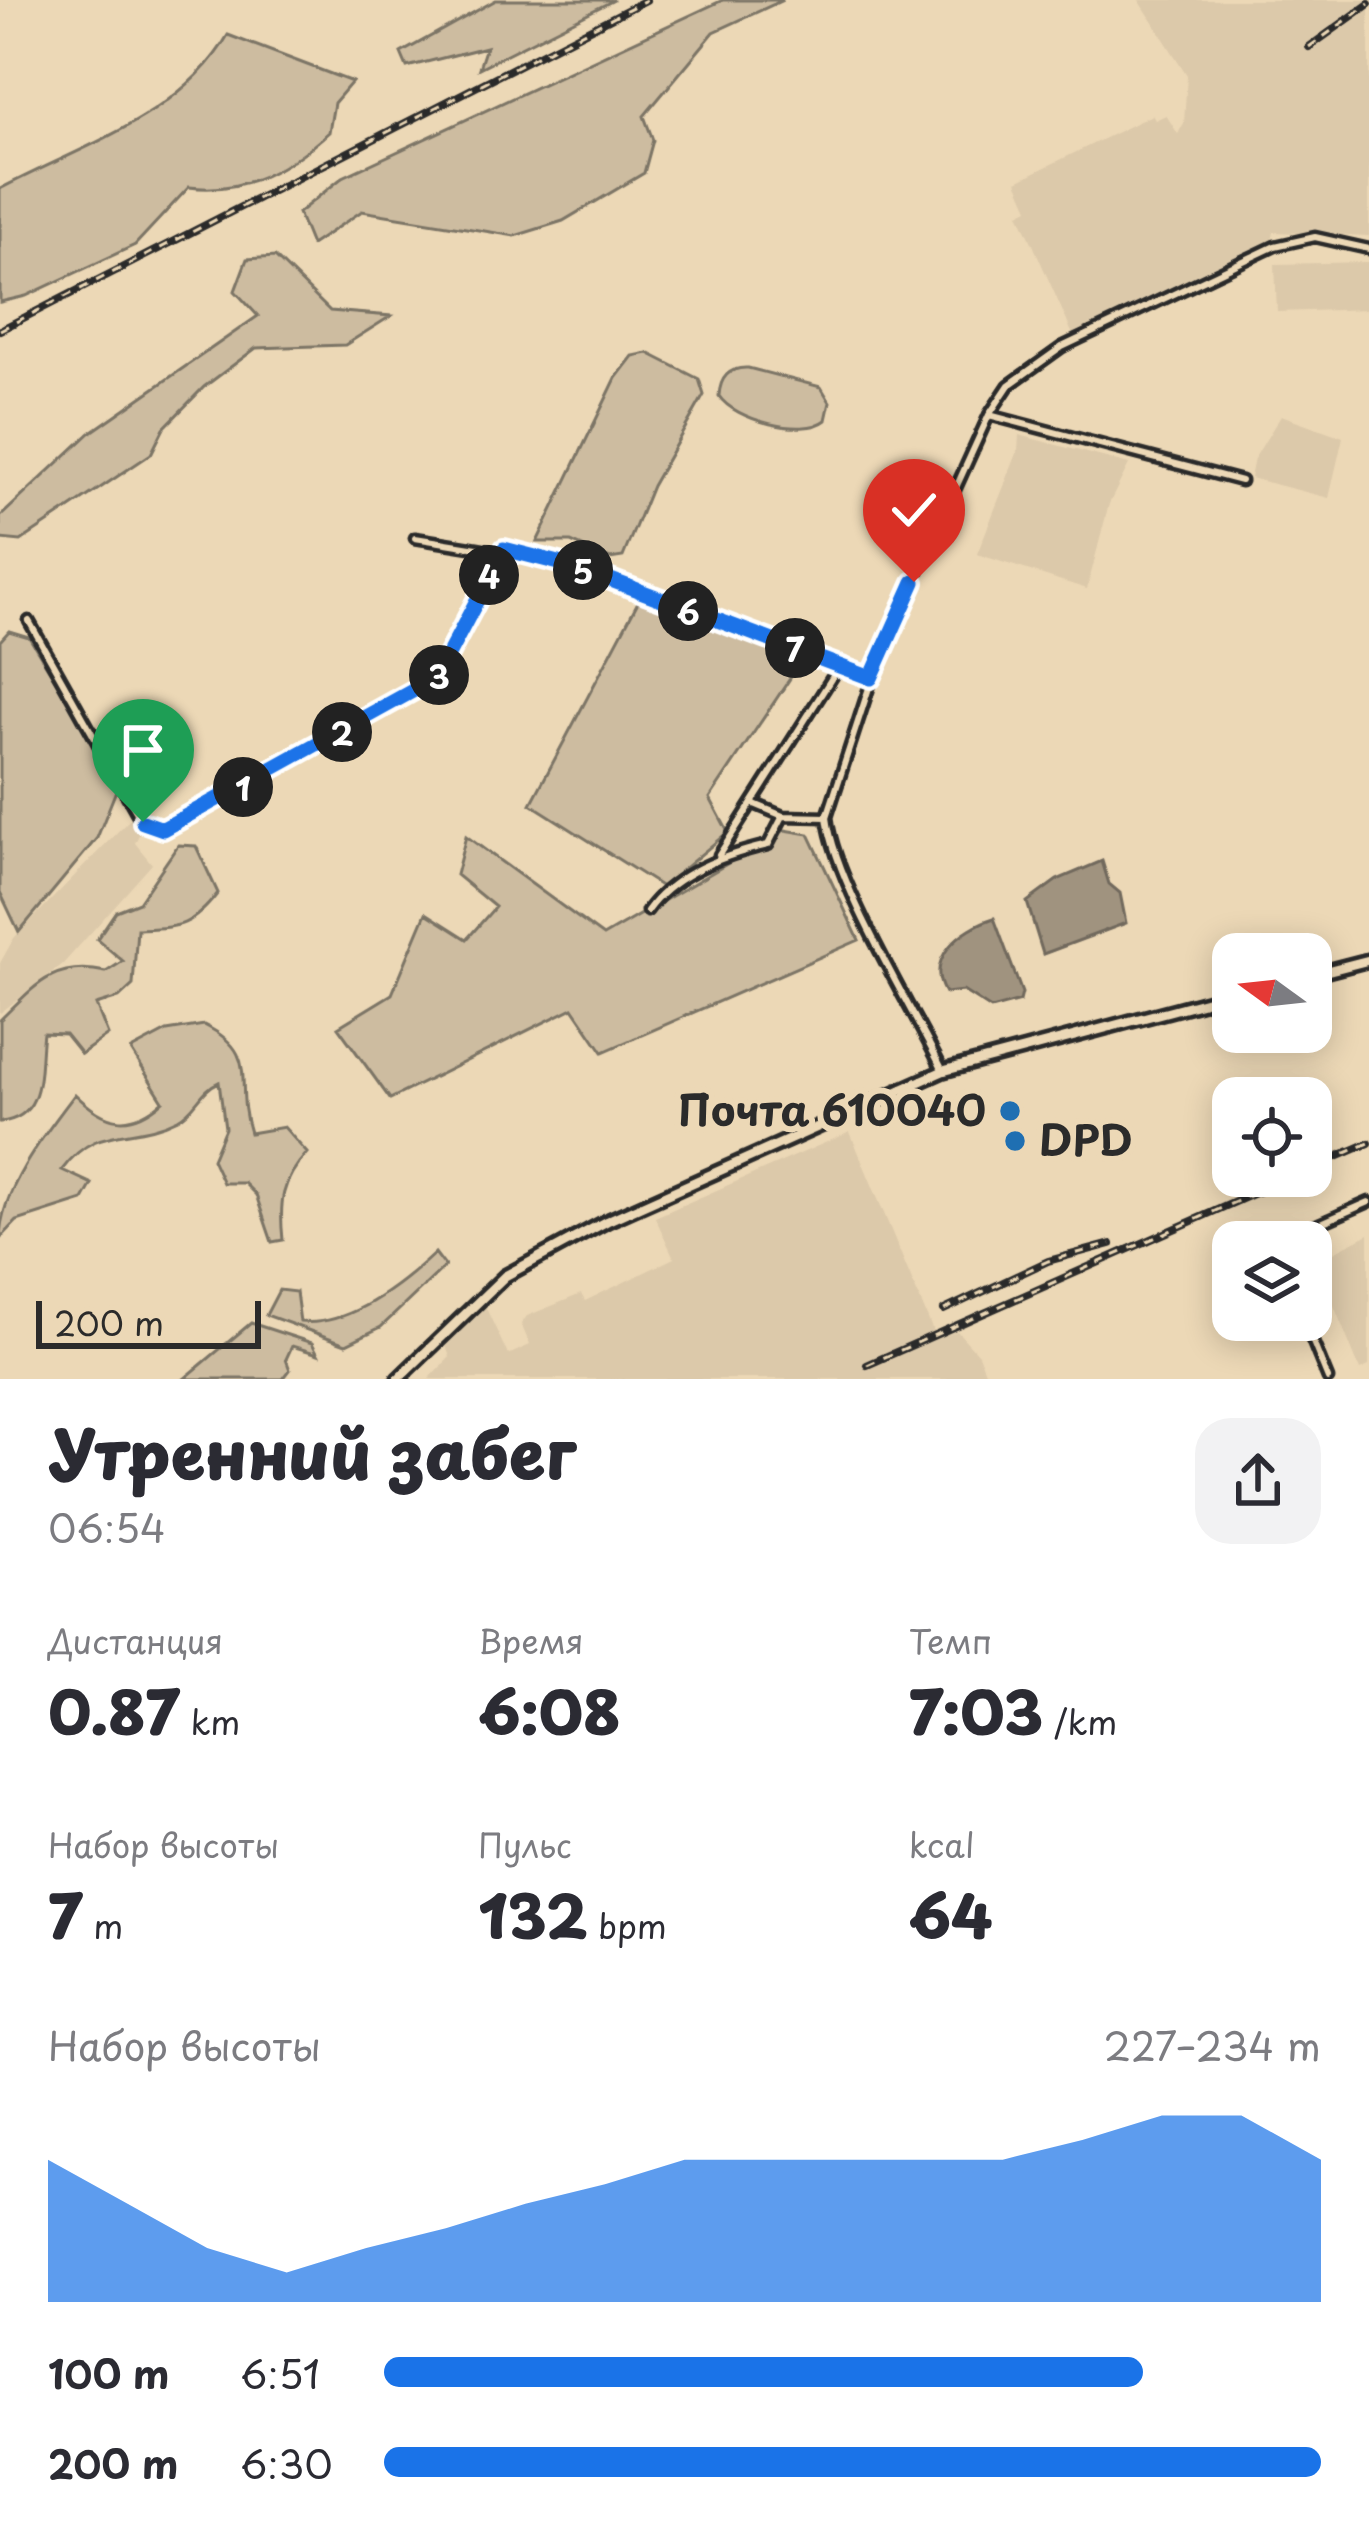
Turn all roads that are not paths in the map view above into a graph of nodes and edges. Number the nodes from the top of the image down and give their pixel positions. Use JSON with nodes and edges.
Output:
{"nodes":[{"id":1,"x":1369,"y":250,"type":"edge"},
{"id":2,"x":989,"y":415,"type":"junction"},
{"id":3,"x":1241,"y":481,"type":"dead end"},
{"id":4,"x":415,"y":538,"type":"dead end"},
{"id":5,"x":504,"y":549,"type":"junction"},
{"id":6,"x":29,"y":621,"type":"dead end"},
{"id":7,"x":839,"y":665,"type":"junction"},
{"id":8,"x":871,"y":678,"type":"junction"},
{"id":9,"x":752,"y":803,"type":"junction"},
{"id":10,"x":783,"y":816,"type":"junction"},
{"id":11,"x":827,"y":817,"type":"junction"},
{"id":12,"x":719,"y":856,"type":"junction"},
{"id":13,"x":647,"y":911,"type":"dead end"},
{"id":14,"x":1369,"y":960,"type":"edge"},
{"id":15,"x":1332,"y":970,"type":"edge"},
{"id":16,"x":1212,"y":1000,"type":"edge"},
{"id":17,"x":943,"y":1071,"type":"junction"},
{"id":18,"x":1369,"y":1202,"type":"edge"},
{"id":19,"x":1326,"y":1221,"type":"edge"},
{"id":20,"x":1313,"y":1341,"type":"edge"},
{"id":21,"x":398,"y":1379,"type":"edge"},
{"id":22,"x":1328,"y":1379,"type":"edge"}],
"edges":[{"from":1,"to":2,"type":"street"},
{"from":2,"to":3,"type":"street"},
{"from":2,"to":8,"type":"street"},
{"from":4,"to":5,"type":"street"},
{"from":5,"to":6,"type":"street"},
{"from":5,"to":7,"type":"street"},
{"from":7,"to":8,"type":"street"},
{"from":7,"to":9,"type":"street"},
{"from":8,"to":11,"type":"street"},
{"from":9,"to":10,"type":"street"},
{"from":9,"to":12,"type":"street"},
{"from":10,"to":11,"type":"street"},
{"from":10,"to":12,"type":"street"},
{"from":11,"to":17,"type":"street"},
{"from":12,"to":13,"type":"street"},
{"from":14,"to":15,"type":"main road"},
{"from":16,"to":17,"type":"main road"},
{"from":17,"to":21,"type":"main road"},
{"from":18,"to":19,"type":"street"},
{"from":20,"to":22,"type":"street"}]}
